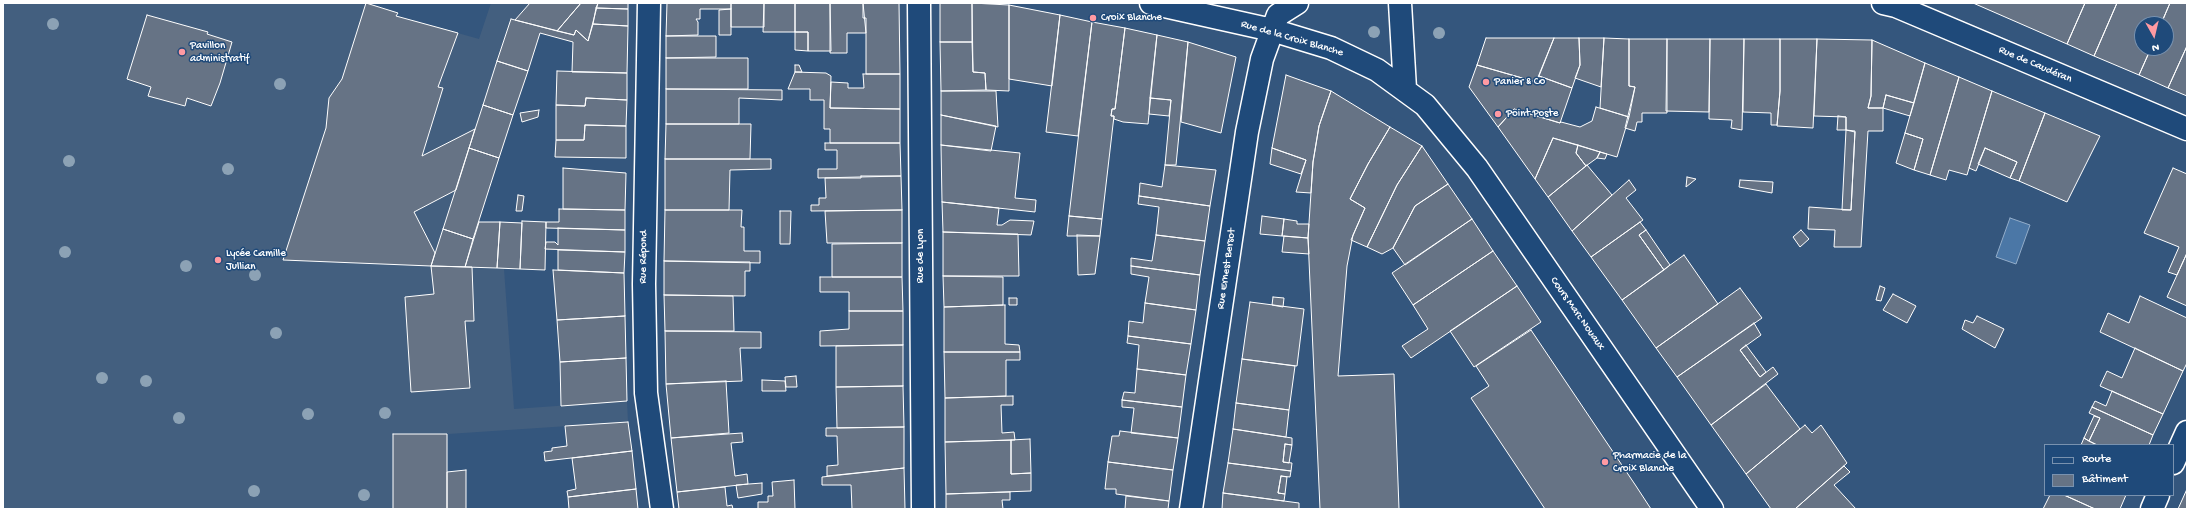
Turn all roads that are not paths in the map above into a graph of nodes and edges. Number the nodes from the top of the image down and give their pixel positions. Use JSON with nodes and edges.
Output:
{"nodes":[{"id":1,"x":649,"y":3,"type":"edge"},
{"id":2,"x":919,"y":3,"type":"edge"},
{"id":3,"x":1151,"y":3,"type":"edge"},
{"id":4,"x":1297,"y":3,"type":"edge"},
{"id":5,"x":1400,"y":3,"type":"edge"},
{"id":6,"x":1883,"y":3,"type":"edge"},
{"id":7,"x":1272,"y":30,"type":"junction"},
{"id":8,"x":1405,"y":89,"type":"junction"},
{"id":9,"x":1438,"y":120,"type":"joint"},
{"id":10,"x":2187,"y":129,"type":"edge"},
{"id":11,"x":2187,"y":432,"type":"edge"},
{"id":12,"x":2174,"y":461,"type":"edge"},
{"id":13,"x":2158,"y":496,"type":"edge"},
{"id":14,"x":662,"y":509,"type":"edge"},
{"id":15,"x":923,"y":509,"type":"edge"},
{"id":16,"x":1191,"y":509,"type":"edge"},
{"id":17,"x":1712,"y":509,"type":"edge"},
{"id":18,"x":2152,"y":509,"type":"edge"}],
"edges":[{"from":1,"to":14,"type":"street","name":"Rue Répond"},
{"from":2,"to":15,"type":"street","name":"Rue de Lyon"},
{"from":3,"to":7,"type":"street","name":"Rue de la Croix Blanche"},
{"from":4,"to":7,"type":"street","name":"Rue Ernest Bersot"},
{"from":5,"to":8,"type":"street"},
{"from":6,"to":10,"type":"street","name":"Rue de Caudéran"},
{"from":7,"to":8,"type":"street","name":"Rue de la Croix Blanche"},
{"from":7,"to":16,"type":"street","name":"Rue Ernest Bersot"},
{"from":8,"to":9,"type":"street","name":"Rue de la Croix Blanche"},
{"from":9,"to":17,"type":"street","name":"Cours Marc Nouaux"},
{"from":11,"to":12,"type":"street"},
{"from":13,"to":18,"type":"street"}]}
